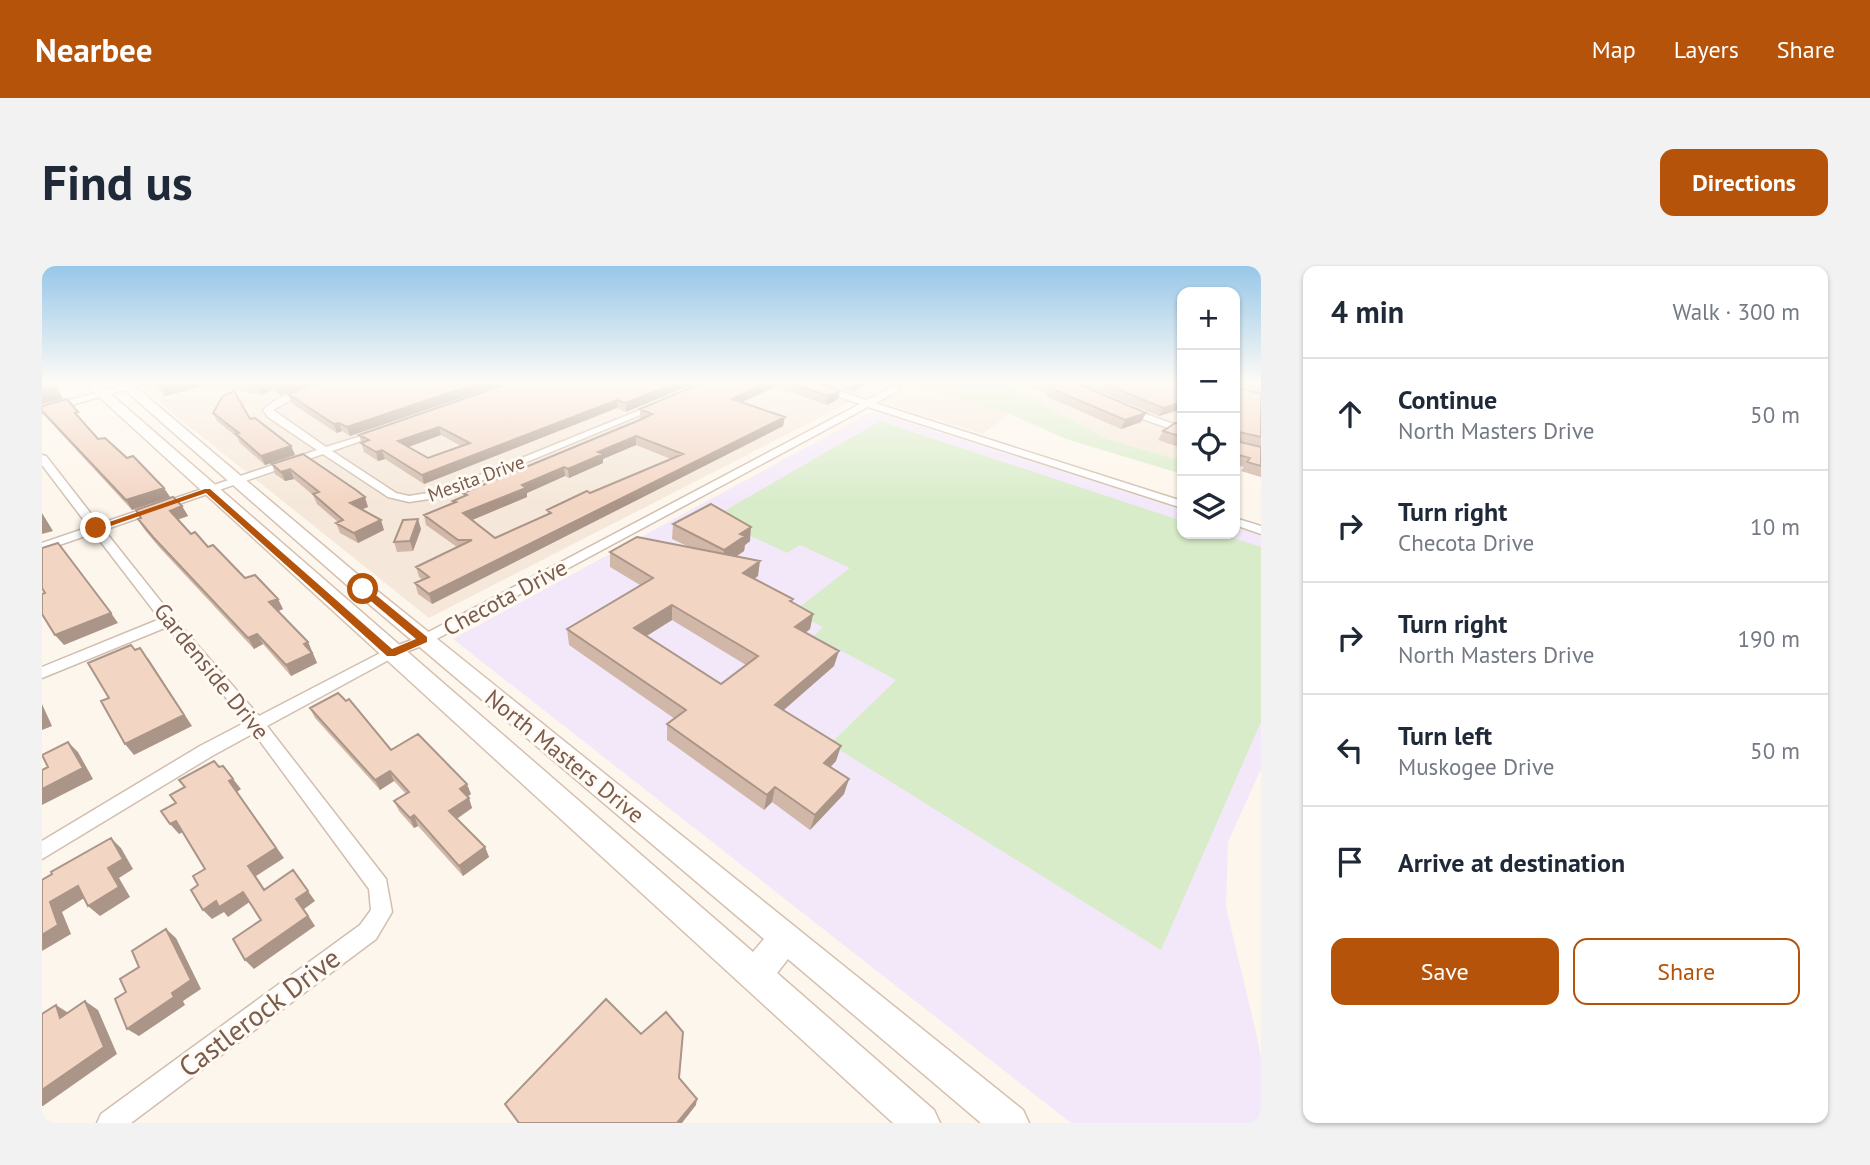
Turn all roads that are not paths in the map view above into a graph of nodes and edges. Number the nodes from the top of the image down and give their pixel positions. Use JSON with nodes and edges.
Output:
{"nodes":[{"id":1,"x":133,"y":423,"type":"edge"},
{"id":2,"x":168,"y":423,"type":"edge"},
{"id":3,"x":283,"y":423,"type":"edge"},
{"id":4,"x":615,"y":423,"type":"edge"},
{"id":5,"x":832,"y":423,"type":"edge"},
{"id":6,"x":927,"y":423,"type":"edge"},
{"id":7,"x":391,"y":428,"type":"edge"},
{"id":8,"x":325,"y":450,"type":"junction"},
{"id":9,"x":42,"y":458,"type":"edge"},
{"id":10,"x":234,"y":481,"type":"junction"},
{"id":11,"x":207,"y":490,"type":"junction"},
{"id":12,"x":1177,"y":503,"type":"edge"},
{"id":13,"x":1240,"y":523,"type":"edge"},
{"id":14,"x":96,"y":528,"type":"junction"},
{"id":15,"x":1261,"y":530,"type":"edge"},
{"id":16,"x":42,"y":547,"type":"edge"},
{"id":17,"x":169,"y":621,"type":"junction"},
{"id":18,"x":424,"y":640,"type":"junction"},
{"id":19,"x":391,"y":653,"type":"junction"},
{"id":20,"x":42,"y":673,"type":"edge"},
{"id":21,"x":257,"y":724,"type":"junction"},
{"id":22,"x":42,"y":851,"type":"edge"},
{"id":23,"x":379,"y":886,"type":"joint"},
{"id":24,"x":786,"y":938,"type":"junction"},
{"id":25,"x":754,"y":975,"type":"junction"},
{"id":26,"x":110,"y":1123,"type":"edge"},
{"id":27,"x":921,"y":1123,"type":"edge"},
{"id":28,"x":1010,"y":1123,"type":"edge"}],
"edges":[{"from":1,"to":11,"type":"main road","name":"North Masters Drive"},
{"from":2,"to":10,"type":"main road","name":"North Masters Drive"},
{"from":3,"to":8,"type":"street","name":"Mesita Drive"},
{"from":4,"to":8,"type":"street","name":"Mesita Drive"},
{"from":5,"to":18,"type":"street","name":"Checota Drive"},
{"from":6,"to":12,"type":"street"},
{"from":7,"to":8,"type":"street"},
{"from":8,"to":10,"type":"street"},
{"from":9,"to":14,"type":"street","name":"Gardenside Drive"},
{"from":10,"to":11,"type":"street"},
{"from":10,"to":18,"type":"main road","name":"North Masters Drive"},
{"from":11,"to":14,"type":"street"},
{"from":11,"to":19,"type":"main road","name":"North Masters Drive"},
{"from":13,"to":15,"type":"street"},
{"from":14,"to":16,"type":"street"},
{"from":14,"to":17,"type":"street","name":"Gardenside Drive"},
{"from":17,"to":20,"type":"street"},
{"from":17,"to":21,"type":"street","name":"Gardenside Drive"},
{"from":18,"to":19,"type":"street","name":"Checota Drive"},
{"from":18,"to":24,"type":"main road","name":"North Masters Drive"},
{"from":19,"to":21,"type":"street","name":"Checota Drive"},
{"from":19,"to":25,"type":"main road","name":"North Masters Drive"},
{"from":21,"to":22,"type":"street","name":"Checota Drive"},
{"from":21,"to":23,"type":"street","name":"Gardenside Drive"},
{"from":23,"to":26,"type":"street","name":"Castlerock Drive"},
{"from":24,"to":25,"type":"main road"},
{"from":24,"to":28,"type":"main road","name":"North Masters Drive"},
{"from":25,"to":27,"type":"main road","name":"North Masters Drive"}]}
